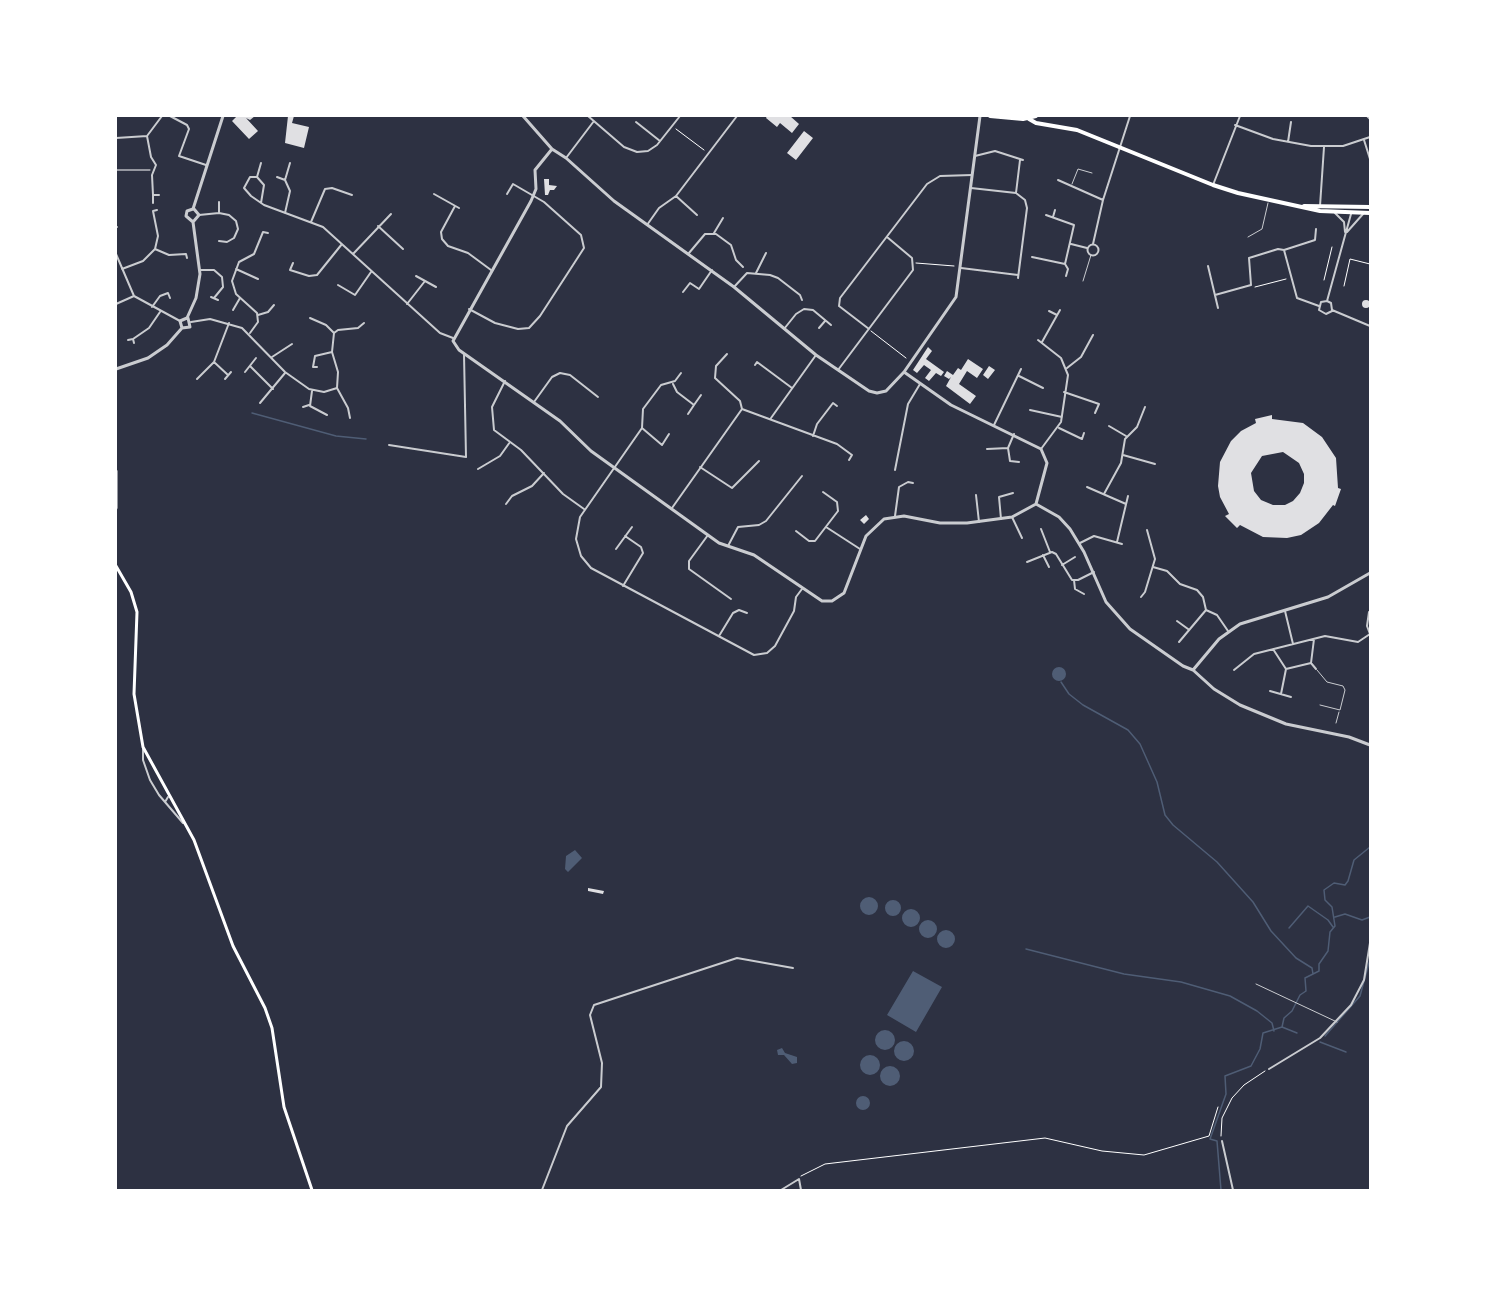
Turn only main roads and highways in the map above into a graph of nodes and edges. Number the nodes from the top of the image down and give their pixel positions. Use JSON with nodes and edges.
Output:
{"nodes":[{"id":1,"x":991,"y":116,"type":"edge"},
{"id":2,"x":1037,"y":116,"type":"edge"},
{"id":3,"x":1029,"y":119,"type":"junction"},
{"id":4,"x":1041,"y":123,"type":"junction"},
{"id":5,"x":1303,"y":206,"type":"junction"},
{"id":6,"x":1371,"y":207,"type":"edge"},
{"id":7,"x":1371,"y":213,"type":"edge"},
{"id":8,"x":116,"y":471,"type":"edge"},
{"id":9,"x":116,"y":508,"type":"edge"},
{"id":10,"x":116,"y":566,"type":"edge"},
{"id":11,"x":312,"y":1191,"type":"edge"}],
"edges":[{"from":1,"to":3,"type":"main road"},
{"from":2,"to":3,"type":"main road"},
{"from":2,"to":4,"type":"main road"},
{"from":3,"to":4,"type":"main road"},
{"from":4,"to":5,"type":"main road"},
{"from":5,"to":6,"type":"main road"},
{"from":5,"to":7,"type":"main road"},
{"from":8,"to":9,"type":"main road"},
{"from":10,"to":11,"type":"main road"}]}
